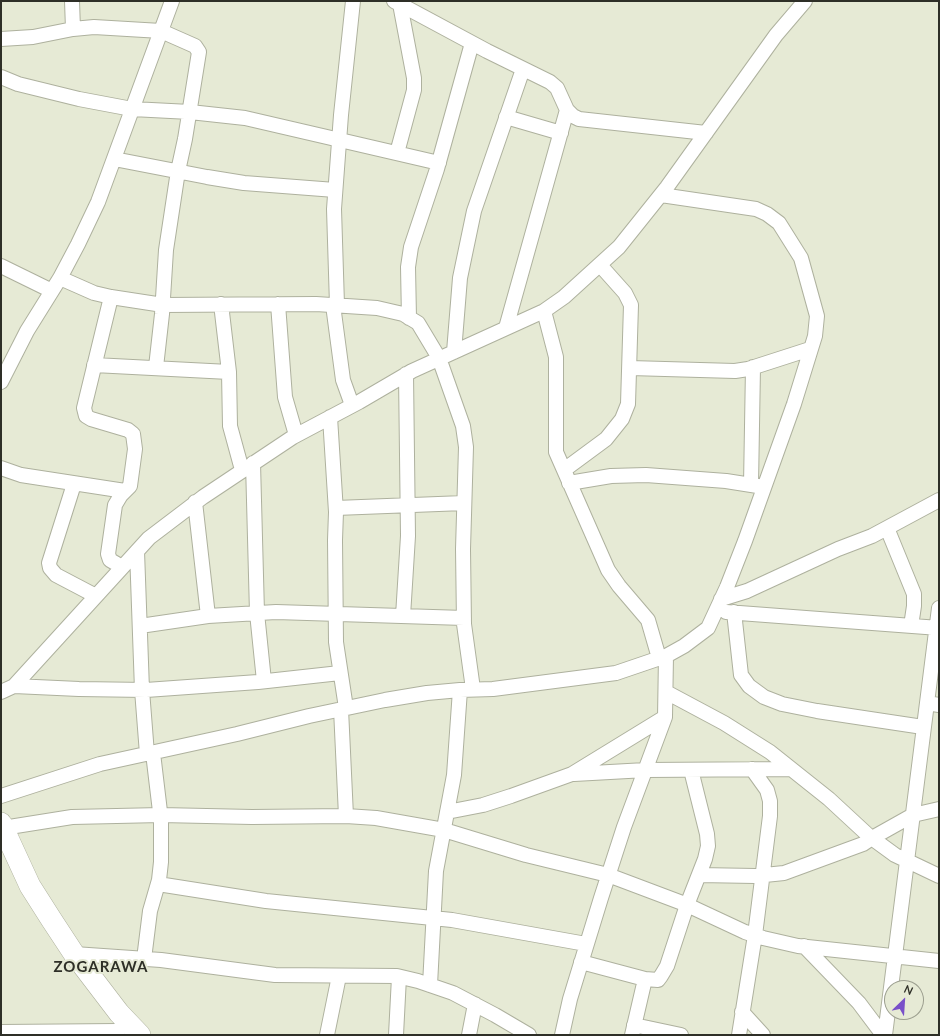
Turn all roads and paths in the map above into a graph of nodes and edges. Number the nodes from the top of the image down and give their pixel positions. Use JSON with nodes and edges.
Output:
{"nodes":[{"id":1,"x":72,"y":1,"type":"edge"},
{"id":2,"x":172,"y":1,"type":"edge"},
{"id":3,"x":353,"y":1,"type":"edge"},
{"id":4,"x":805,"y":1,"type":"edge"},
{"id":5,"x":397,"y":3,"type":"edge"},
{"id":6,"x":73,"y":29,"type":"junction"},
{"id":7,"x":161,"y":31,"type":"junction"},
{"id":8,"x":1,"y":39,"type":"edge"},
{"id":9,"x":472,"y":43,"type":"junction"},
{"id":10,"x":523,"y":68,"type":"junction"},
{"id":11,"x":1,"y":77,"type":"edge"},
{"id":12,"x":132,"y":109,"type":"junction"},
{"id":13,"x":567,"y":110,"type":"junction"},
{"id":14,"x":190,"y":112,"type":"junction"},
{"id":15,"x":506,"y":117,"type":"junction"},
{"id":16,"x":561,"y":133,"type":"junction"},
{"id":17,"x":706,"y":133,"type":"junction"},
{"id":18,"x":339,"y":140,"type":"junction"},
{"id":19,"x":397,"y":153,"type":"junction"},
{"id":20,"x":114,"y":159,"type":"junction"},
{"id":21,"x":439,"y":163,"type":"junction"},
{"id":22,"x":178,"y":171,"type":"junction"},
{"id":23,"x":335,"y":190,"type":"junction"},
{"id":24,"x":661,"y":194,"type":"junction"},
{"id":25,"x":600,"y":265,"type":"junction"},
{"id":26,"x":1,"y":266,"type":"edge"},
{"id":27,"x":60,"y":278,"type":"junction"},
{"id":28,"x":52,"y":292,"type":"junction"},
{"id":29,"x":111,"y":297,"type":"junction"},
{"id":30,"x":221,"y":304,"type":"junction"},
{"id":31,"x":278,"y":304,"type":"junction"},
{"id":32,"x":163,"y":305,"type":"junction"},
{"id":33,"x":335,"y":305,"type":"junction"},
{"id":34,"x":544,"y":311,"type":"junction"},
{"id":35,"x":409,"y":318,"type":"junction"},
{"id":36,"x":506,"y":328,"type":"junction"},
{"id":37,"x":810,"y":349,"type":"junction"},
{"id":38,"x":454,"y":352,"type":"junction"},
{"id":39,"x":439,"y":358,"type":"junction"},
{"id":40,"x":94,"y":365,"type":"junction"},
{"id":41,"x":156,"y":367,"type":"junction"},
{"id":42,"x":753,"y":367,"type":"junction"},
{"id":43,"x":630,"y":368,"type":"junction"},
{"id":44,"x":229,"y":372,"type":"junction"},
{"id":45,"x":406,"y":374,"type":"junction"},
{"id":46,"x":2,"y":376,"type":"edge"},
{"id":47,"x":352,"y":405,"type":"junction"},
{"id":48,"x":330,"y":417,"type":"junction"},
{"id":49,"x":296,"y":435,"type":"junction"},
{"id":50,"x":248,"y":467,"type":"junction"},
{"id":51,"x":1,"y":468,"type":"edge"},
{"id":52,"x":566,"y":477,"type":"junction"},
{"id":53,"x":74,"y":484,"type":"junction"},
{"id":54,"x":757,"y":486,"type":"junction"},
{"id":55,"x":125,"y":491,"type":"junction"},
{"id":56,"x":939,"y":500,"type":"edge"},
{"id":57,"x":195,"y":502,"type":"junction"},
{"id":58,"x":464,"y":503,"type":"junction"},
{"id":59,"x":407,"y":506,"type":"junction"},
{"id":60,"x":336,"y":508,"type":"junction"},
{"id":61,"x":887,"y":528,"type":"junction"},
{"id":62,"x":137,"y":551,"type":"junction"},
{"id":63,"x":122,"y":567,"type":"junction"},
{"id":64,"x":96,"y":596,"type":"junction"},
{"id":65,"x":718,"y":605,"type":"junction"},
{"id":66,"x":939,"y":608,"type":"edge"},
{"id":67,"x":734,"y":612,"type":"junction"},
{"id":68,"x":257,"y":614,"type":"junction"},
{"id":69,"x":336,"y":614,"type":"junction"},
{"id":70,"x":208,"y":616,"type":"junction"},
{"id":71,"x":403,"y":616,"type":"junction"},
{"id":72,"x":464,"y":618,"type":"junction"},
{"id":73,"x":140,"y":626,"type":"junction"},
{"id":74,"x":911,"y":626,"type":"junction"},
{"id":75,"x":938,"y":628,"type":"edge"},
{"id":76,"x":663,"y":657,"type":"junction"},
{"id":77,"x":340,"y":673,"type":"junction"},
{"id":78,"x":264,"y":681,"type":"junction"},
{"id":79,"x":14,"y":686,"type":"junction"},
{"id":80,"x":467,"y":689,"type":"junction"},
{"id":81,"x":142,"y":690,"type":"junction"},
{"id":82,"x":1,"y":692,"type":"edge"},
{"id":83,"x":666,"y":692,"type":"junction"},
{"id":84,"x":933,"y":704,"type":"edge"},
{"id":85,"x":344,"y":709,"type":"junction"},
{"id":86,"x":665,"y":717,"type":"junction"},
{"id":87,"x":923,"y":727,"type":"junction"},
{"id":88,"x":150,"y":753,"type":"junction"},
{"id":89,"x":752,"y":769,"type":"junction"},
{"id":90,"x":790,"y":769,"type":"junction"},
{"id":91,"x":646,"y":770,"type":"junction"},
{"id":92,"x":691,"y":770,"type":"junction"},
{"id":93,"x":572,"y":774,"type":"junction"},
{"id":94,"x":1,"y":796,"type":"edge"},
{"id":95,"x":939,"y":809,"type":"edge"},
{"id":96,"x":447,"y":812,"type":"junction"},
{"id":97,"x":161,"y":815,"type":"junction"},
{"id":98,"x":913,"y":815,"type":"junction"},
{"id":99,"x":346,"y":816,"type":"junction"},
{"id":100,"x":2,"y":826,"type":"edge"},
{"id":101,"x":444,"y":830,"type":"junction"},
{"id":102,"x":872,"y":838,"type":"junction"},
{"id":103,"x":1,"y":857,"type":"edge"},
{"id":104,"x":907,"y":861,"type":"junction"},
{"id":105,"x":608,"y":875,"type":"junction"},
{"id":106,"x":699,"y":875,"type":"junction"},
{"id":107,"x":763,"y":875,"type":"junction"},
{"id":108,"x":939,"y":876,"type":"edge"},
{"id":109,"x":158,"y":884,"type":"junction"},
{"id":110,"x":687,"y":905,"type":"junction"},
{"id":111,"x":432,"y":918,"type":"junction"},
{"id":112,"x":755,"y":936,"type":"junction"},
{"id":113,"x":586,"y":944,"type":"junction"},
{"id":114,"x":804,"y":946,"type":"junction"},
{"id":115,"x":74,"y":954,"type":"junction"},
{"id":116,"x":895,"y":956,"type":"junction"},
{"id":117,"x":144,"y":959,"type":"junction"},
{"id":118,"x":939,"y":961,"type":"edge"},
{"id":119,"x":581,"y":962,"type":"junction"},
{"id":120,"x":339,"y":976,"type":"junction"},
{"id":121,"x":399,"y":977,"type":"junction"},
{"id":122,"x":645,"y":979,"type":"junction"},
{"id":123,"x":430,"y":985,"type":"junction"},
{"id":124,"x":475,"y":1004,"type":"junction"},
{"id":125,"x":742,"y":1012,"type":"junction"},
{"id":126,"x":633,"y":1030,"type":"edge"},
{"id":127,"x":1,"y":1032,"type":"edge"},
{"id":128,"x":120,"y":1033,"type":"edge"},
{"id":129,"x":80,"y":1034,"type":"edge"},
{"id":130,"x":140,"y":1035,"type":"edge"},
{"id":131,"x":327,"y":1035,"type":"edge"},
{"id":132,"x":396,"y":1035,"type":"edge"},
{"id":133,"x":469,"y":1035,"type":"edge"},
{"id":134,"x":529,"y":1035,"type":"edge"},
{"id":135,"x":562,"y":1035,"type":"edge"},
{"id":136,"x":681,"y":1035,"type":"edge"},
{"id":137,"x":739,"y":1035,"type":"edge"},
{"id":138,"x":763,"y":1035,"type":"edge"},
{"id":139,"x":884,"y":1035,"type":"edge"}],
"edges":[{"from":1,"to":6,"type":"street"},
{"from":2,"to":7,"type":"street"},
{"from":3,"to":18,"type":"street"},
{"from":4,"to":17,"type":"street"},
{"from":5,"to":9,"type":"street"},
{"from":5,"to":19,"type":"street"},
{"from":6,"to":7,"type":"street"},
{"from":6,"to":8,"type":"street"},
{"from":7,"to":12,"type":"street"},
{"from":7,"to":14,"type":"street"},
{"from":9,"to":10,"type":"street"},
{"from":9,"to":21,"type":"street"},
{"from":10,"to":13,"type":"street"},
{"from":10,"to":15,"type":"street"},
{"from":11,"to":12,"type":"street"},
{"from":12,"to":14,"type":"street"},
{"from":12,"to":20,"type":"street"},
{"from":13,"to":16,"type":"street"},
{"from":13,"to":17,"type":"street"},
{"from":14,"to":18,"type":"street"},
{"from":14,"to":22,"type":"street"},
{"from":15,"to":16,"type":"street"},
{"from":15,"to":38,"type":"street"},
{"from":16,"to":36,"type":"street"},
{"from":17,"to":24,"type":"street"},
{"from":18,"to":19,"type":"street"},
{"from":18,"to":23,"type":"street"},
{"from":19,"to":21,"type":"street"},
{"from":20,"to":22,"type":"street"},
{"from":20,"to":27,"type":"street"},
{"from":21,"to":35,"type":"street"},
{"from":22,"to":23,"type":"street"},
{"from":22,"to":32,"type":"street"},
{"from":23,"to":33,"type":"street"},
{"from":24,"to":25,"type":"street"},
{"from":24,"to":37,"type":"street"},
{"from":25,"to":34,"type":"street"},
{"from":25,"to":43,"type":"street"},
{"from":26,"to":28,"type":"street"},
{"from":27,"to":28,"type":"street"},
{"from":27,"to":29,"type":"street"},
{"from":28,"to":46,"type":"street"},
{"from":29,"to":32,"type":"street"},
{"from":29,"to":40,"type":"street"},
{"from":30,"to":31,"type":"street"},
{"from":30,"to":32,"type":"street"},
{"from":30,"to":44,"type":"street"},
{"from":31,"to":33,"type":"street"},
{"from":31,"to":49,"type":"street"},
{"from":32,"to":41,"type":"street"},
{"from":33,"to":35,"type":"street"},
{"from":33,"to":47,"type":"street"},
{"from":34,"to":36,"type":"street"},
{"from":34,"to":52,"type":"street"},
{"from":35,"to":39,"type":"street"},
{"from":36,"to":38,"type":"street"},
{"from":37,"to":42,"type":"street"},
{"from":37,"to":54,"type":"street"},
{"from":38,"to":39,"type":"street"},
{"from":39,"to":45,"type":"street"},
{"from":39,"to":58,"type":"street"},
{"from":40,"to":41,"type":"street"},
{"from":40,"to":55,"type":"street"},
{"from":41,"to":44,"type":"street"},
{"from":42,"to":43,"type":"street"},
{"from":42,"to":54,"type":"street"},
{"from":43,"to":52,"type":"street"},
{"from":44,"to":50,"type":"street"},
{"from":45,"to":47,"type":"street"},
{"from":45,"to":59,"type":"street"},
{"from":47,"to":48,"type":"street"},
{"from":48,"to":49,"type":"street"},
{"from":48,"to":60,"type":"street"},
{"from":49,"to":50,"type":"street"},
{"from":50,"to":57,"type":"street"},
{"from":50,"to":68,"type":"street"},
{"from":51,"to":53,"type":"street"},
{"from":52,"to":54,"type":"street"},
{"from":52,"to":76,"type":"street"},
{"from":53,"to":55,"type":"street"},
{"from":53,"to":64,"type":"street"},
{"from":54,"to":65,"type":"street"},
{"from":55,"to":63,"type":"street"},
{"from":56,"to":61,"type":"street"},
{"from":57,"to":62,"type":"street"},
{"from":57,"to":70,"type":"street"},
{"from":58,"to":59,"type":"street"},
{"from":58,"to":72,"type":"street"},
{"from":59,"to":60,"type":"street"},
{"from":59,"to":71,"type":"street"},
{"from":60,"to":69,"type":"street"},
{"from":61,"to":65,"type":"street"},
{"from":61,"to":74,"type":"street"},
{"from":62,"to":63,"type":"street"},
{"from":62,"to":73,"type":"street"},
{"from":63,"to":64,"type":"street"},
{"from":64,"to":79,"type":"street"},
{"from":65,"to":67,"type":"street"},
{"from":65,"to":76,"type":"street"},
{"from":66,"to":75,"type":"street"},
{"from":67,"to":74,"type":"street"},
{"from":67,"to":87,"type":"street"},
{"from":68,"to":69,"type":"street"},
{"from":68,"to":70,"type":"street"},
{"from":68,"to":78,"type":"street"},
{"from":69,"to":71,"type":"street"},
{"from":69,"to":77,"type":"street"},
{"from":70,"to":73,"type":"street"},
{"from":71,"to":72,"type":"street"},
{"from":72,"to":80,"type":"street"},
{"from":73,"to":81,"type":"street"},
{"from":74,"to":75,"type":"street"},
{"from":75,"to":84,"type":"street"},
{"from":76,"to":80,"type":"street"},
{"from":76,"to":83,"type":"street"},
{"from":77,"to":78,"type":"street"},
{"from":77,"to":85,"type":"street"},
{"from":78,"to":81,"type":"street"},
{"from":79,"to":81,"type":"street"},
{"from":79,"to":82,"type":"street"},
{"from":80,"to":85,"type":"street"},
{"from":80,"to":96,"type":"street"},
{"from":81,"to":88,"type":"street"},
{"from":83,"to":86,"type":"street"},
{"from":83,"to":90,"type":"street"},
{"from":84,"to":87,"type":"street"},
{"from":85,"to":88,"type":"street"},
{"from":85,"to":99,"type":"street"},
{"from":86,"to":91,"type":"street"},
{"from":86,"to":93,"type":"street"},
{"from":87,"to":98,"type":"street"},
{"from":88,"to":94,"type":"street"},
{"from":88,"to":97,"type":"street"},
{"from":89,"to":90,"type":"street"},
{"from":89,"to":92,"type":"street"},
{"from":89,"to":107,"type":"street"},
{"from":90,"to":102,"type":"street"},
{"from":91,"to":92,"type":"street"},
{"from":91,"to":93,"type":"street"},
{"from":91,"to":105,"type":"street"},
{"from":92,"to":106,"type":"street"},
{"from":93,"to":96,"type":"street"},
{"from":95,"to":98,"type":"street"},
{"from":96,"to":101,"type":"street"},
{"from":97,"to":99,"type":"street"},
{"from":97,"to":100,"type":"street"},
{"from":97,"to":109,"type":"street"},
{"from":98,"to":102,"type":"street"},
{"from":98,"to":104,"type":"street"},
{"from":99,"to":101,"type":"street"},
{"from":100,"to":115,"type":"highway"},
{"from":101,"to":105,"type":"street"},
{"from":101,"to":111,"type":"street"},
{"from":102,"to":104,"type":"street"},
{"from":102,"to":107,"type":"street"},
{"from":103,"to":128,"type":"highway"},
{"from":104,"to":108,"type":"street"},
{"from":104,"to":116,"type":"street"},
{"from":105,"to":110,"type":"street"},
{"from":105,"to":113,"type":"street"},
{"from":106,"to":107,"type":"street"},
{"from":106,"to":110,"type":"street"},
{"from":107,"to":112,"type":"street"},
{"from":109,"to":111,"type":"street"},
{"from":109,"to":117,"type":"street"},
{"from":110,"to":112,"type":"street"},
{"from":110,"to":122,"type":"street"},
{"from":111,"to":113,"type":"street"},
{"from":111,"to":123,"type":"street"},
{"from":112,"to":114,"type":"street"},
{"from":112,"to":125,"type":"street"},
{"from":113,"to":119,"type":"street"},
{"from":114,"to":116,"type":"street"},
{"from":114,"to":139,"type":"street"},
{"from":115,"to":117,"type":"street"},
{"from":115,"to":130,"type":"highway"},
{"from":116,"to":118,"type":"street"},
{"from":116,"to":139,"type":"street"},
{"from":117,"to":120,"type":"street"},
{"from":119,"to":122,"type":"street"},
{"from":119,"to":135,"type":"street"},
{"from":120,"to":121,"type":"street"},
{"from":120,"to":131,"type":"street"},
{"from":121,"to":123,"type":"street"},
{"from":121,"to":132,"type":"street"},
{"from":122,"to":126,"type":"street"},
{"from":123,"to":124,"type":"street"},
{"from":124,"to":133,"type":"street"},
{"from":124,"to":134,"type":"street"},
{"from":125,"to":137,"type":"street"},
{"from":125,"to":138,"type":"street"},
{"from":126,"to":136,"type":"street"},
{"from":127,"to":129,"type":"street"},
{"from":128,"to":129,"type":"street"}]}
